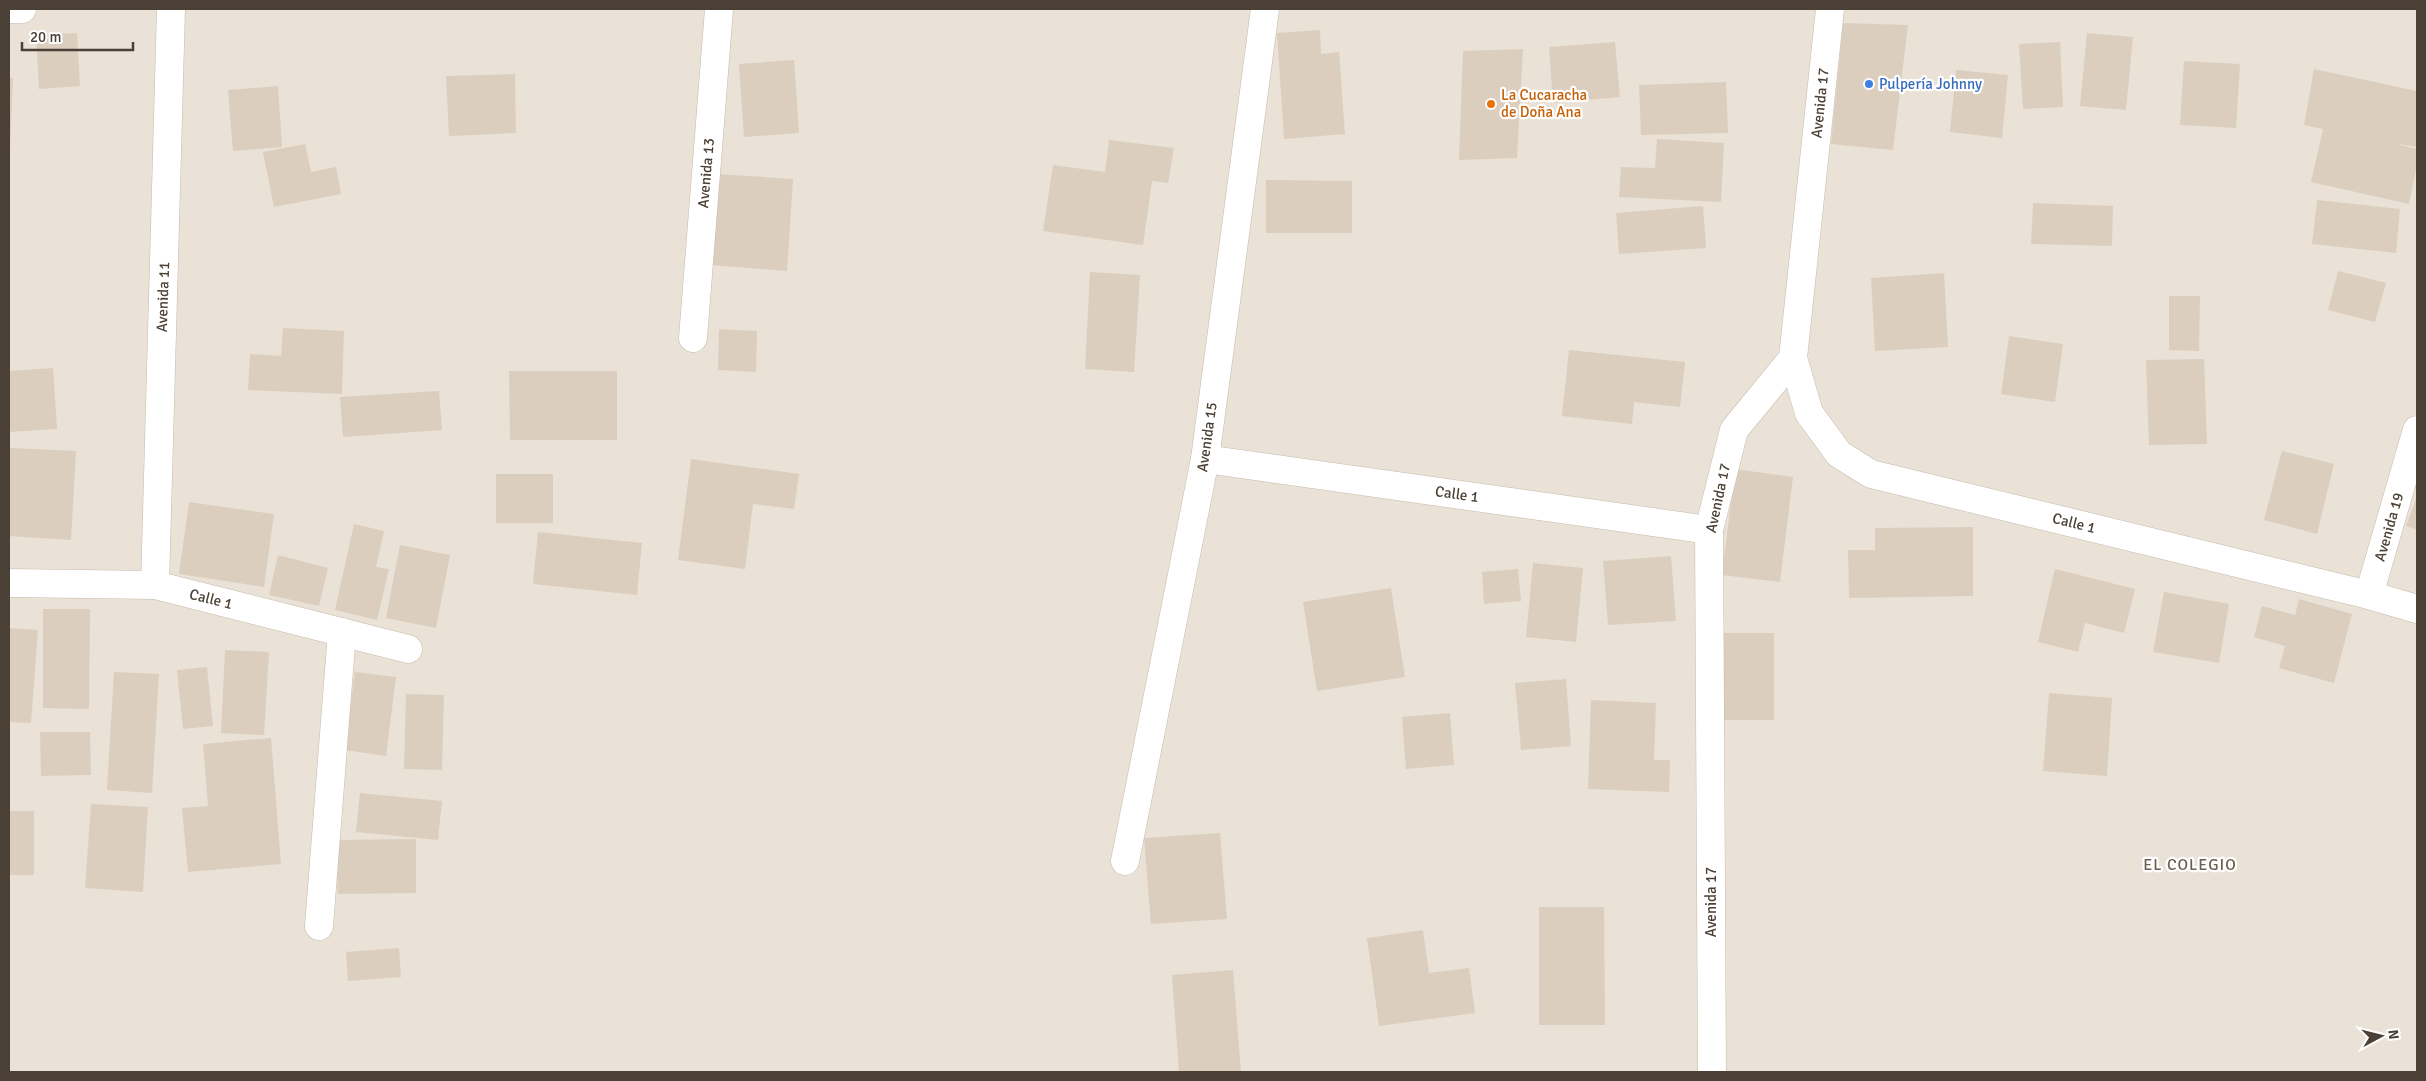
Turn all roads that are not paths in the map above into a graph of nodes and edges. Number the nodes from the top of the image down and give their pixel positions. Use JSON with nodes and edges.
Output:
{"nodes":[{"id":1,"x":9,"y":9,"type":"edge"},
{"id":2,"x":22,"y":9,"type":"edge"},
{"id":3,"x":171,"y":9,"type":"edge"},
{"id":4,"x":719,"y":9,"type":"edge"},
{"id":5,"x":1265,"y":9,"type":"edge"},
{"id":6,"x":1830,"y":9,"type":"edge"},
{"id":7,"x":693,"y":338,"type":"dead end"},
{"id":8,"x":1793,"y":358,"type":"junction"},
{"id":9,"x":2417,"y":430,"type":"edge"},
{"id":10,"x":1205,"y":460,"type":"junction"},
{"id":11,"x":1709,"y":530,"type":"junction"},
{"id":12,"x":9,"y":583,"type":"edge"},
{"id":13,"x":155,"y":585,"type":"junction"},
{"id":14,"x":2369,"y":595,"type":"junction"},
{"id":15,"x":2417,"y":609,"type":"edge"},
{"id":16,"x":342,"y":632,"type":"junction"},
{"id":17,"x":408,"y":649,"type":"dead end"},
{"id":18,"x":1125,"y":862,"type":"dead end"},
{"id":19,"x":318,"y":926,"type":"dead end"},
{"id":20,"x":1712,"y":1072,"type":"edge"}],
"edges":[{"from":1,"to":2,"type":"street"},
{"from":3,"to":13,"type":"street","name":"Avenida 11"},
{"from":4,"to":7,"type":"street","name":"Avenida 13"},
{"from":5,"to":10,"type":"street","name":"Avenida 15"},
{"from":6,"to":8,"type":"street","name":"Avenida 17"},
{"from":8,"to":11,"type":"street","name":"Avenida 17"},
{"from":8,"to":14,"type":"street","name":"Calle 1"},
{"from":9,"to":14,"type":"street","name":"Avenida 19"},
{"from":10,"to":11,"type":"street","name":"Calle 1"},
{"from":10,"to":18,"type":"street","name":"Avenida 15"},
{"from":11,"to":20,"type":"street","name":"Avenida 17"},
{"from":12,"to":13,"type":"street","name":"Calle 1"},
{"from":13,"to":16,"type":"street","name":"Calle 1"},
{"from":14,"to":15,"type":"street","name":"Calle 1"},
{"from":16,"to":17,"type":"street","name":"Calle 1"},
{"from":16,"to":19,"type":"street"}]}
